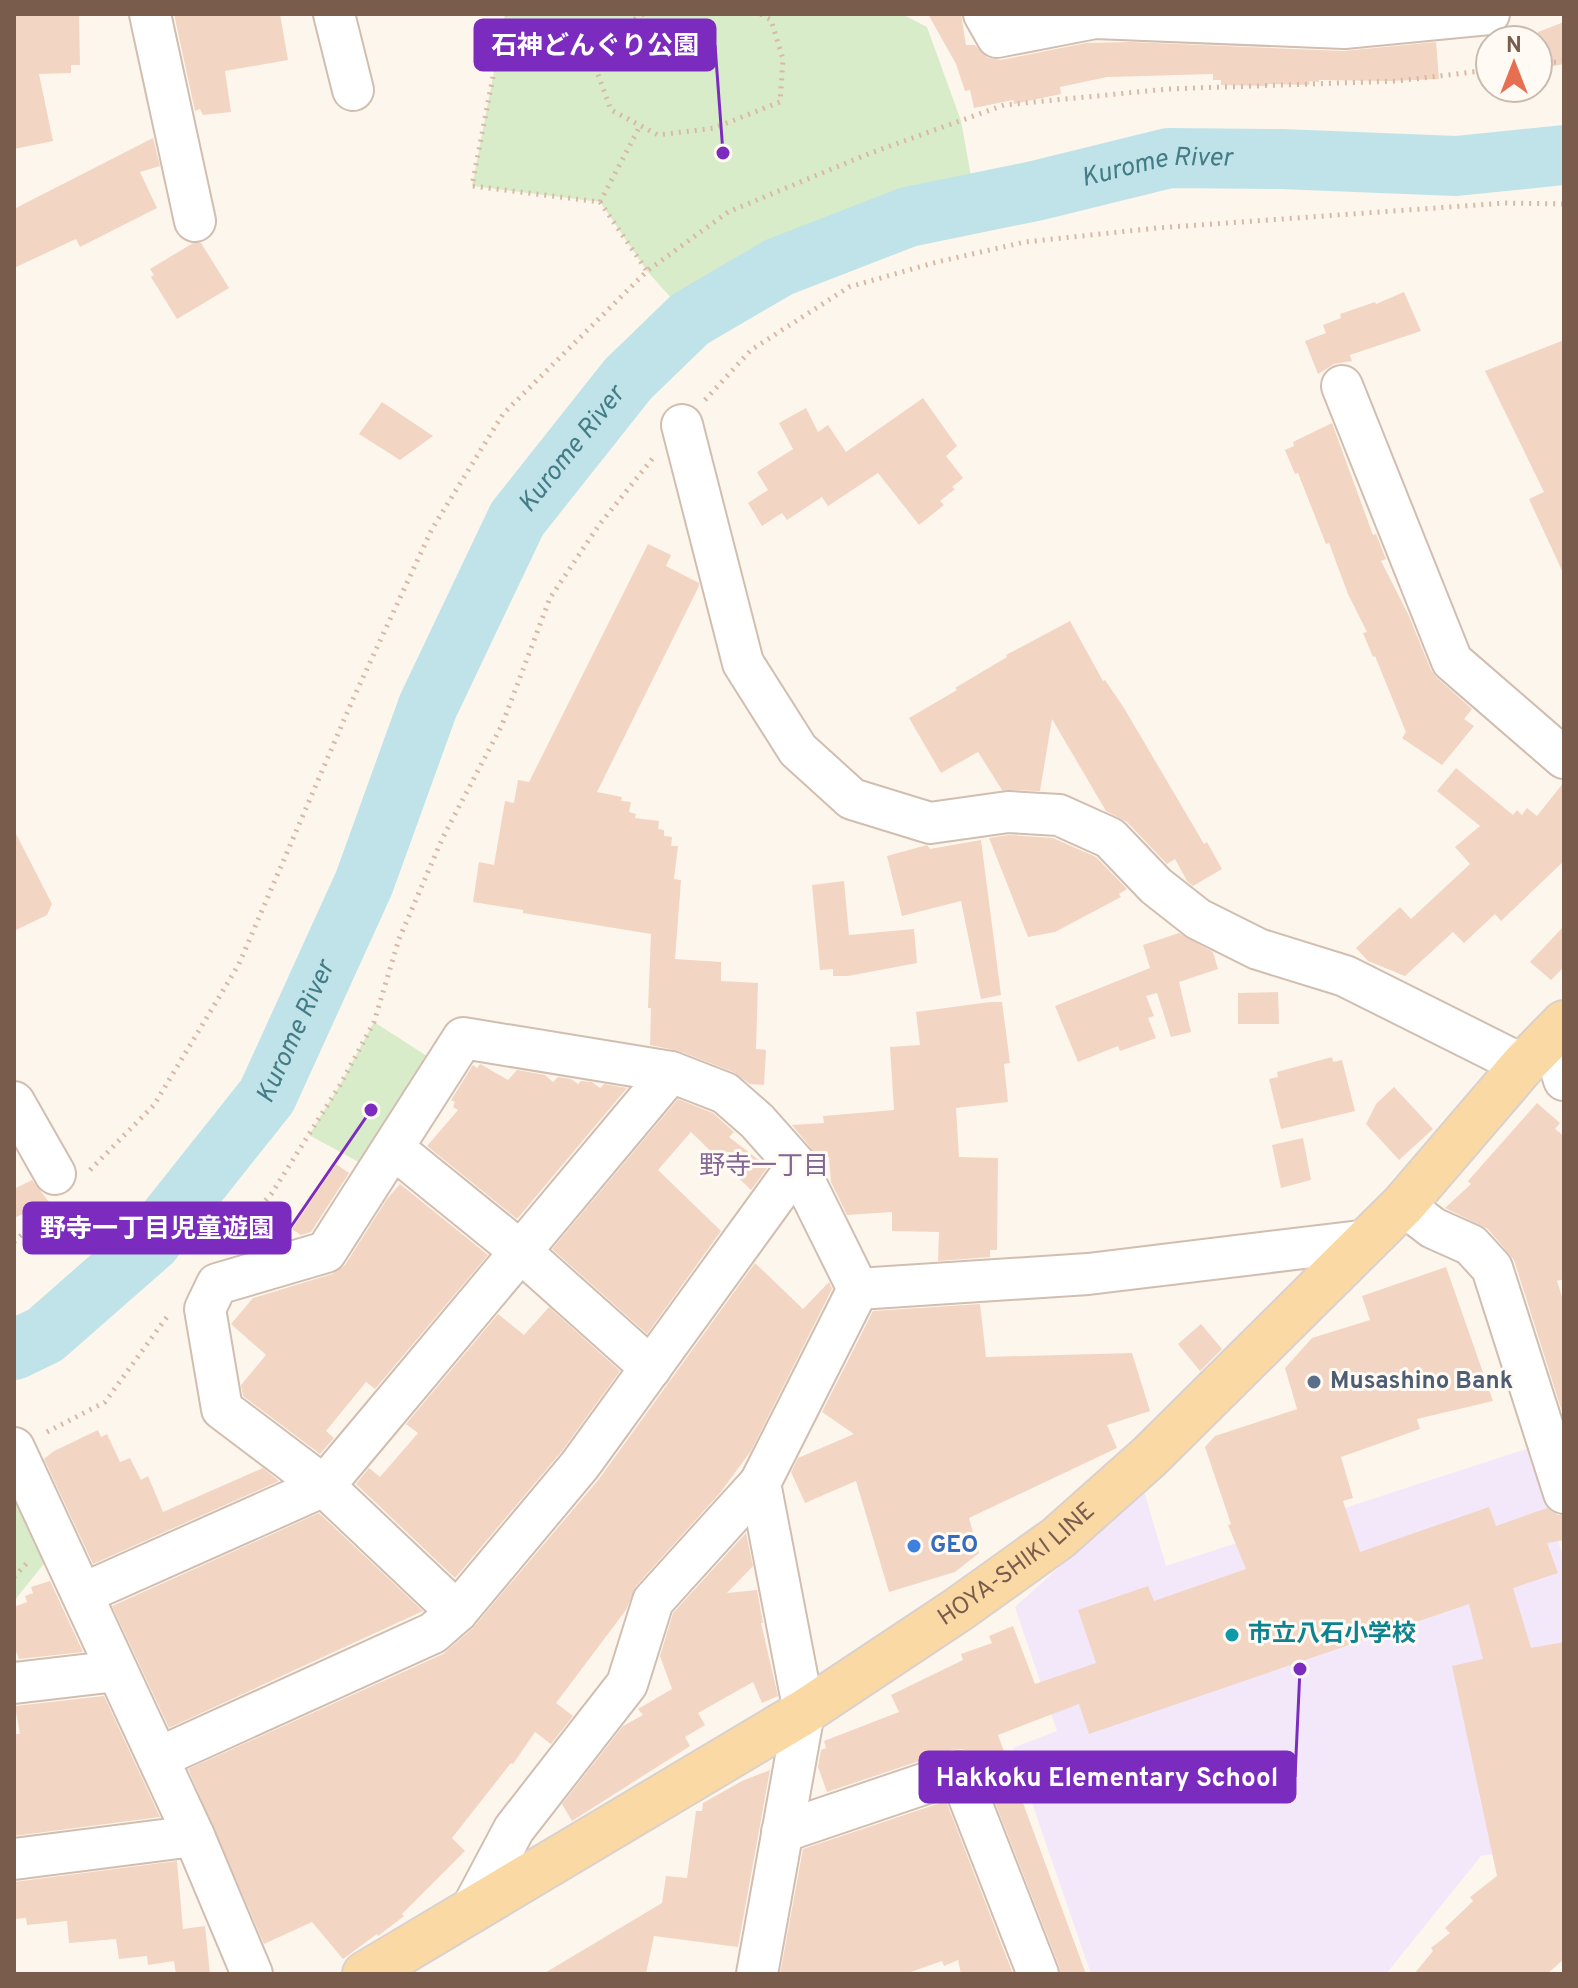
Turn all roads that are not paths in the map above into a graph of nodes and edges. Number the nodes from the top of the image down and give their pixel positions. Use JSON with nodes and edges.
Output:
{"nodes":[{"id":1,"x":150,"y":14,"type":"edge"},
{"id":2,"x":334,"y":14,"type":"edge"},
{"id":3,"x":984,"y":14,"type":"edge"},
{"id":4,"x":1489,"y":14,"type":"edge"},
{"id":5,"x":1344,"y":21,"type":"edge"},
{"id":6,"x":353,"y":90,"type":"dead end"},
{"id":7,"x":195,"y":221,"type":"dead end"},
{"id":8,"x":1342,"y":386,"type":"dead end"},
{"id":9,"x":682,"y":425,"type":"road end"},
{"id":10,"x":1564,"y":758,"type":"edge"},
{"id":11,"x":1546,"y":1042,"type":"edge"},
{"id":12,"x":671,"y":1072,"type":"junction"},
{"id":13,"x":1564,"y":1080,"type":"edge"},
{"id":14,"x":14,"y":1102,"type":"edge"},
{"id":15,"x":393,"y":1148,"type":"junction"},
{"id":16,"x":797,"y":1166,"type":"junction"},
{"id":17,"x":66,"y":1183,"type":"road end"},
{"id":18,"x":1403,"y":1205,"type":"junction"},
{"id":19,"x":1369,"y":1240,"type":"junction"},
{"id":20,"x":520,"y":1251,"type":"junction"},
{"id":21,"x":858,"y":1289,"type":"junction"},
{"id":22,"x":651,"y":1368,"type":"junction"},
{"id":23,"x":14,"y":1449,"type":"edge"},
{"id":24,"x":760,"y":1483,"type":"junction"},
{"id":25,"x":324,"y":1486,"type":"junction"},
{"id":26,"x":1564,"y":1493,"type":"edge"},
{"id":27,"x":82,"y":1594,"type":"junction"},
{"id":28,"x":457,"y":1612,"type":"junction"},
{"id":29,"x":117,"y":1671,"type":"junction"},
{"id":30,"x":14,"y":1683,"type":"edge"},
{"id":31,"x":804,"y":1712,"type":"junction"},
{"id":32,"x":158,"y":1758,"type":"junction"},
{"id":33,"x":782,"y":1832,"type":"junction"},
{"id":34,"x":194,"y":1836,"type":"junction"},
{"id":35,"x":14,"y":1859,"type":"edge"},
{"id":36,"x":471,"y":1910,"type":"junction"},
{"id":37,"x":252,"y":1974,"type":"edge"},
{"id":38,"x":365,"y":1974,"type":"edge"},
{"id":39,"x":757,"y":1974,"type":"edge"},
{"id":40,"x":1038,"y":1974,"type":"edge"}],
"edges":[{"from":1,"to":7,"type":"street"},
{"from":2,"to":6,"type":"street"},
{"from":3,"to":5,"type":"street"},
{"from":4,"to":5,"type":"street"},
{"from":8,"to":10,"type":"street"},
{"from":9,"to":11,"type":"street"},
{"from":11,"to":13,"type":"street"},
{"from":11,"to":18,"type":"main road","name":"HOYA-SHIKI LINE"},
{"from":12,"to":15,"type":"street"},
{"from":12,"to":16,"type":"street"},
{"from":12,"to":20,"type":"street"},
{"from":14,"to":17,"type":"street"},
{"from":15,"to":20,"type":"street"},
{"from":15,"to":25,"type":"street"},
{"from":16,"to":21,"type":"street"},
{"from":16,"to":22,"type":"street"},
{"from":18,"to":19,"type":"main road","name":"HOYA-SHIKI LINE"},
{"from":18,"to":26,"type":"street"},
{"from":19,"to":21,"type":"street"},
{"from":19,"to":31,"type":"main road","name":"HOYA-SHIKI LINE"},
{"from":20,"to":22,"type":"street"},
{"from":20,"to":25,"type":"street"},
{"from":21,"to":24,"type":"street"},
{"from":22,"to":28,"type":"street"},
{"from":23,"to":27,"type":"street"},
{"from":24,"to":31,"type":"street"},
{"from":24,"to":36,"type":"street"},
{"from":25,"to":27,"type":"street"},
{"from":25,"to":28,"type":"street"},
{"from":27,"to":29,"type":"street"},
{"from":28,"to":32,"type":"street"},
{"from":29,"to":30,"type":"street"},
{"from":29,"to":32,"type":"street"},
{"from":31,"to":33,"type":"street"},
{"from":31,"to":36,"type":"main road","name":"HOYA-SHIKI LINE"},
{"from":32,"to":34,"type":"street"},
{"from":33,"to":39,"type":"street"},
{"from":33,"to":40,"type":"street"},
{"from":34,"to":35,"type":"street"},
{"from":34,"to":37,"type":"street"},
{"from":36,"to":38,"type":"main road","name":"HOYA-SHIKI LINE"}]}
